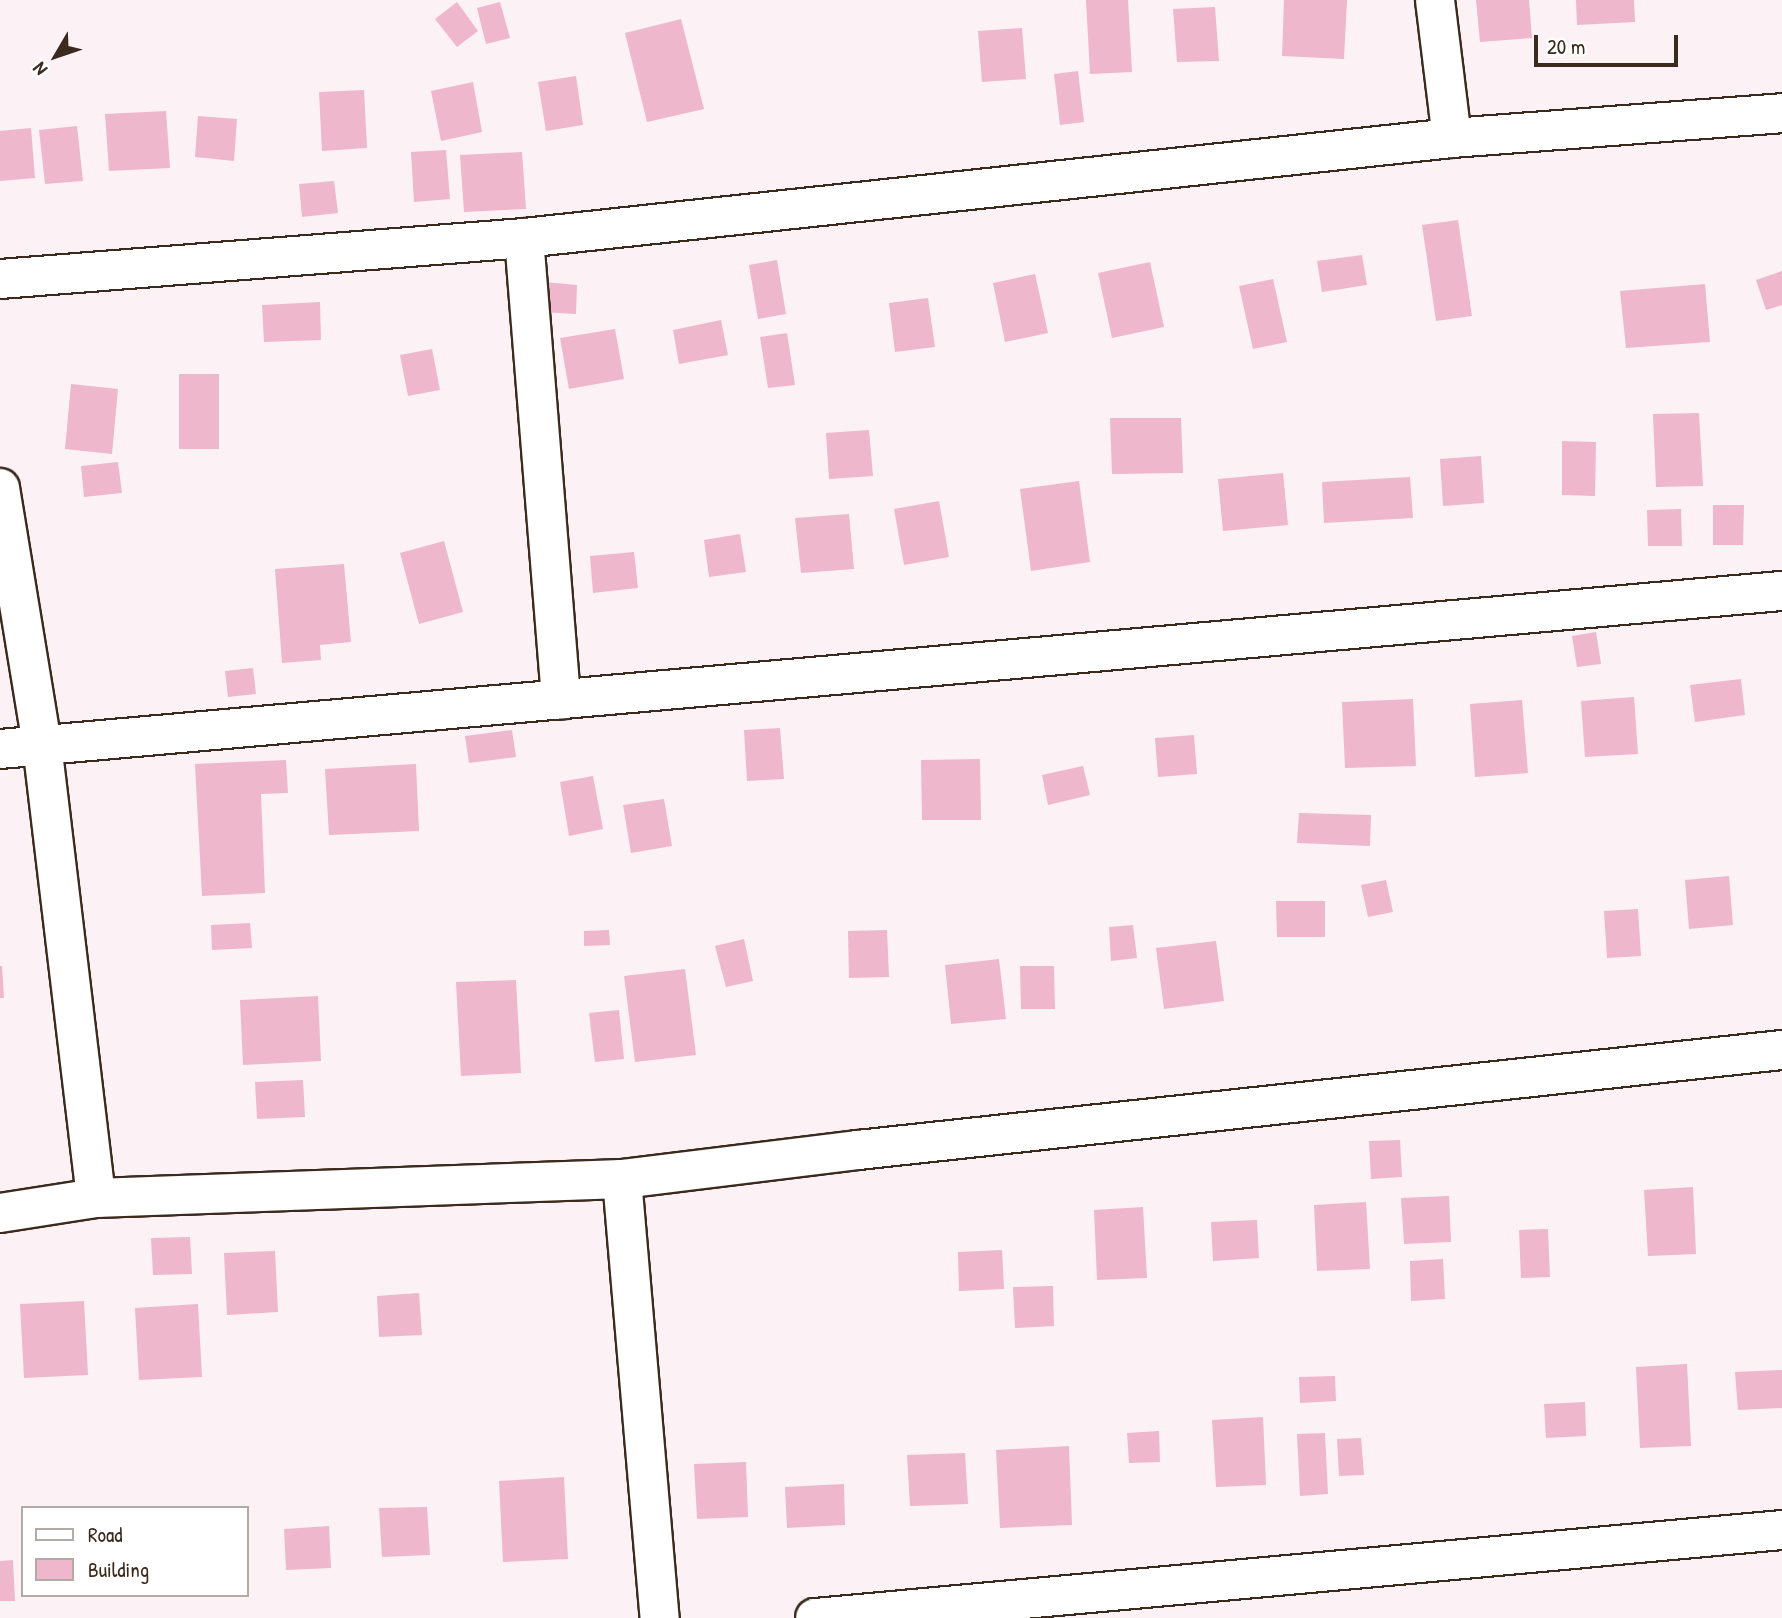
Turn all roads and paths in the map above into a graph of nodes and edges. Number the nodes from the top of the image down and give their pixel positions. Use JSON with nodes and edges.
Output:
{"nodes":[{"id":1,"x":1435,"y":0,"type":"edge"},
{"id":2,"x":1782,"y":113,"type":"edge"},
{"id":3,"x":1452,"y":138,"type":"junction"},
{"id":4,"x":524,"y":237,"type":"junction"},
{"id":5,"x":0,"y":279,"type":"edge"},
{"id":6,"x":0,"y":488,"type":"edge"},
{"id":7,"x":1782,"y":591,"type":"edge"},
{"id":8,"x":561,"y":700,"type":"junction"},
{"id":9,"x":41,"y":744,"type":"junction"},
{"id":10,"x":0,"y":749,"type":"edge"},
{"id":11,"x":1782,"y":1050,"type":"edge"},
{"id":12,"x":622,"y":1179,"type":"junction"},
{"id":13,"x":96,"y":1198,"type":"junction"},
{"id":14,"x":0,"y":1213,"type":"edge"},
{"id":15,"x":1782,"y":1530,"type":"edge"},
{"id":16,"x":660,"y":1618,"type":"edge"},
{"id":17,"x":814,"y":1618,"type":"edge"}],
"edges":[{"from":1,"to":3,"type":"street"},
{"from":2,"to":3,"type":"street"},
{"from":3,"to":4,"type":"street"},
{"from":4,"to":5,"type":"street"},
{"from":4,"to":8,"type":"street"},
{"from":6,"to":9,"type":"street"},
{"from":7,"to":8,"type":"street"},
{"from":8,"to":9,"type":"street"},
{"from":9,"to":10,"type":"street"},
{"from":9,"to":13,"type":"street"},
{"from":11,"to":12,"type":"street"},
{"from":12,"to":13,"type":"street"},
{"from":12,"to":16,"type":"street"},
{"from":13,"to":14,"type":"street"},
{"from":15,"to":17,"type":"street"}]}
